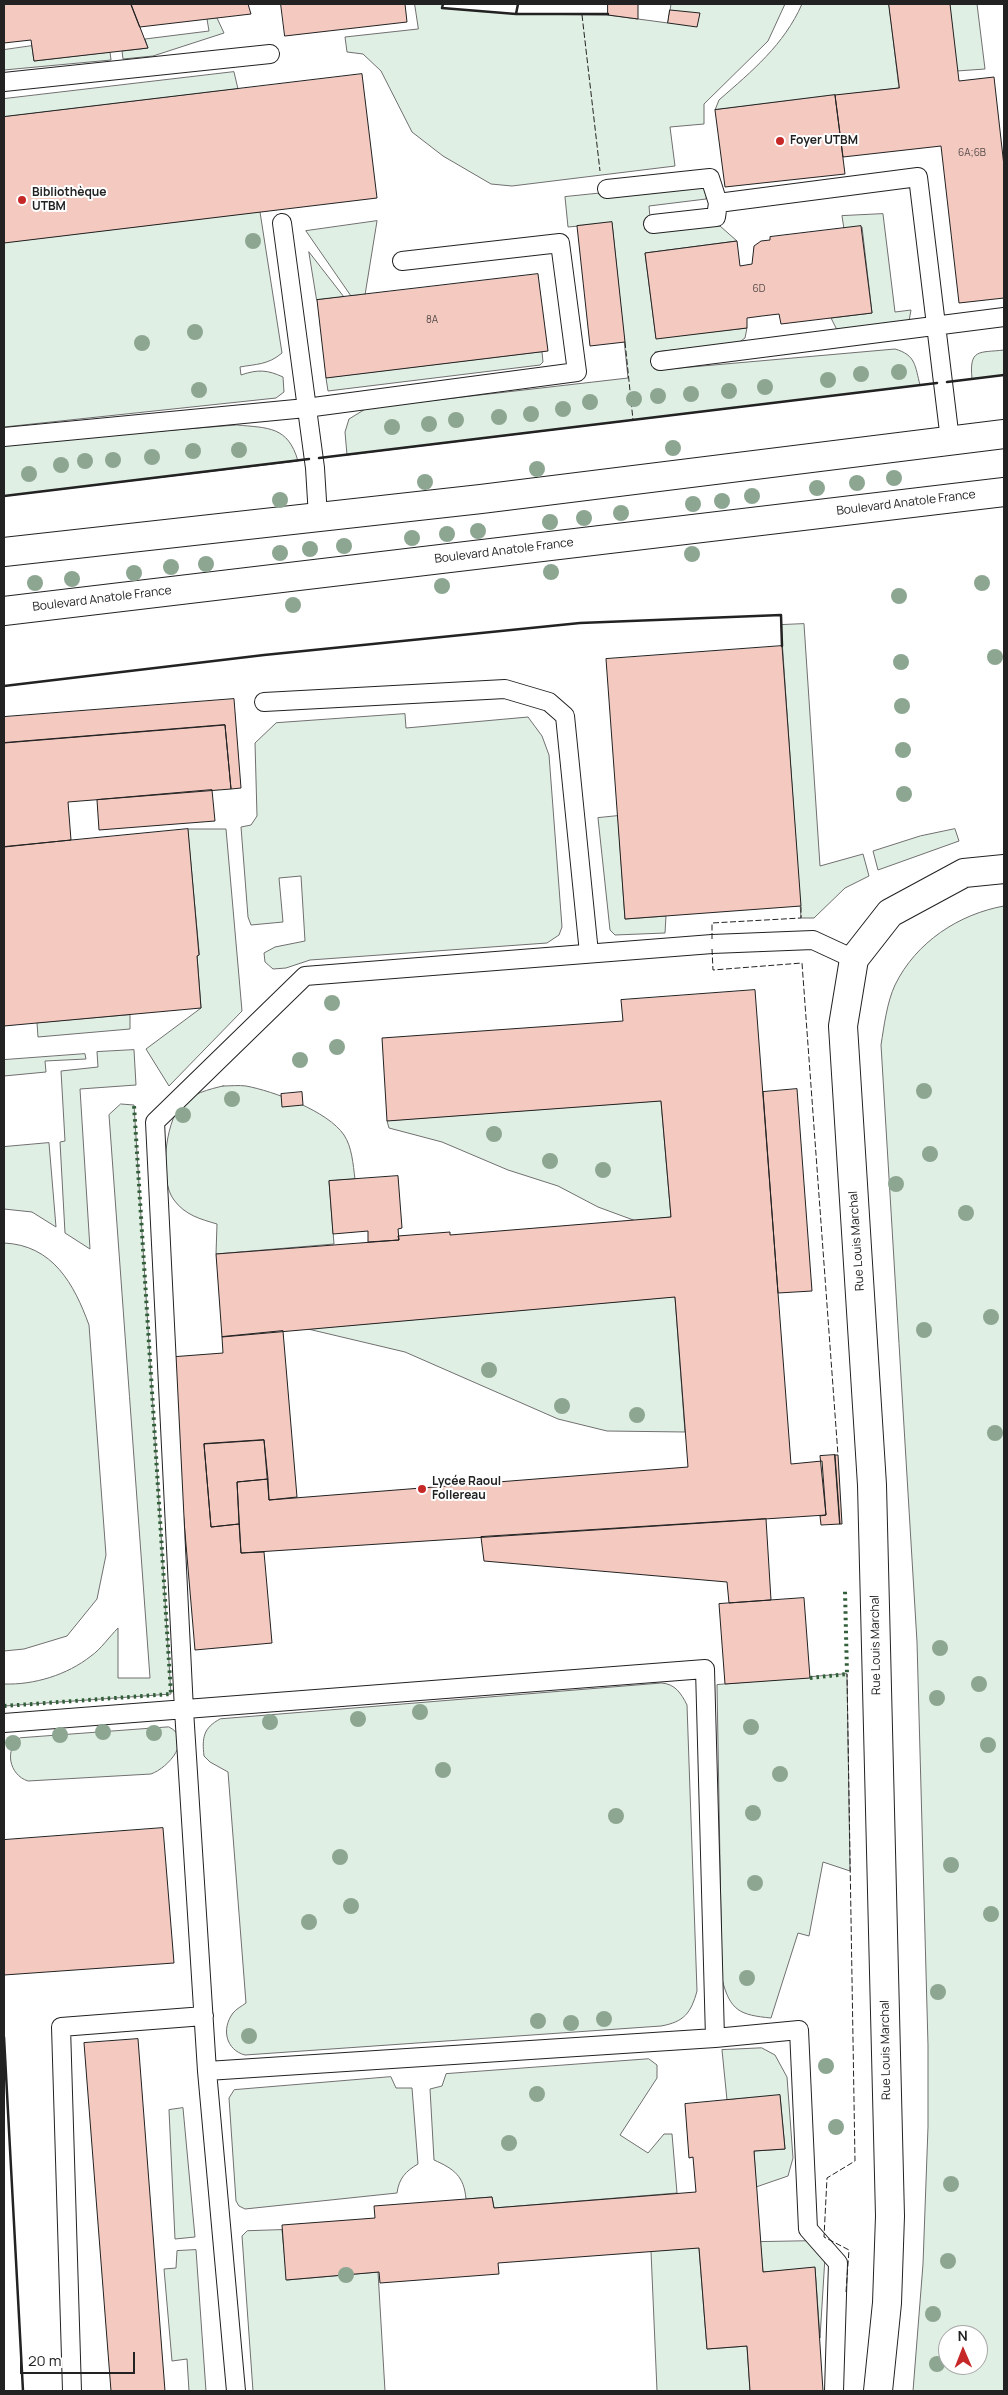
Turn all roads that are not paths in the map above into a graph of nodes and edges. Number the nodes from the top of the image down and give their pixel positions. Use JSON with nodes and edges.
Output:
{"nodes":[{"id":1,"x":270,"y":54,"type":"dead end"},
{"id":2,"x":4,"y":82,"type":"edge"},
{"id":3,"x":608,"y":189,"type":"dead end"},
{"id":4,"x":718,"y":203,"type":"junction"},
{"id":5,"x":282,"y":223,"type":"dead end"},
{"id":6,"x":654,"y":224,"type":"dead end"},
{"id":7,"x":402,"y":261,"type":"dead end"},
{"id":8,"x":1004,"y":317,"type":"edge"},
{"id":9,"x":935,"y":326,"type":"junction"},
{"id":10,"x":660,"y":361,"type":"dead end"},
{"id":11,"x":306,"y":408,"type":"junction"},
{"id":12,"x":1004,"y":434,"type":"edge"},
{"id":13,"x":4,"y":437,"type":"edge"},
{"id":14,"x":950,"y":440,"type":"junction"},
{"id":15,"x":1004,"y":492,"type":"edge"},
{"id":16,"x":318,"y":517,"type":"junction"},
{"id":17,"x":4,"y":552,"type":"edge"},
{"id":18,"x":4,"y":611,"type":"edge"},
{"id":19,"x":264,"y":702,"type":"dead end"},
{"id":20,"x":1004,"y":869,"type":"edge"},
{"id":21,"x":589,"y":953,"type":"junction"},
{"id":22,"x":854,"y":959,"type":"junction"},
{"id":23,"x":184,"y":1710,"type":"junction"},
{"id":24,"x":4,"y":1723,"type":"edge"},
{"id":25,"x":204,"y":2016,"type":"junction"},
{"id":26,"x":714,"y":2038,"type":"junction"},
{"id":27,"x":207,"y":2071,"type":"junction"},
{"id":28,"x":72,"y":2391,"type":"edge"},
{"id":29,"x":236,"y":2391,"type":"edge"},
{"id":30,"x":834,"y":2391,"type":"edge"},
{"id":31,"x":878,"y":2391,"type":"edge"}],
"edges":[{"from":1,"to":2,"type":"lane"},
{"from":3,"to":4,"type":"lane"},
{"from":4,"to":6,"type":"lane"},
{"from":4,"to":9,"type":"lane"},
{"from":5,"to":11,"type":"lane"},
{"from":7,"to":11,"type":"lane"},
{"from":8,"to":9,"type":"lane"},
{"from":9,"to":10,"type":"lane"},
{"from":9,"to":14,"type":"lane"},
{"from":11,"to":13,"type":"lane"},
{"from":11,"to":16,"type":"lane"},
{"from":12,"to":14,"type":"main road"},
{"from":14,"to":16,"type":"main road"},
{"from":15,"to":18,"type":"main road","name":"Boulevard Anatole France"},
{"from":16,"to":17,"type":"main road"},
{"from":19,"to":21,"type":"lane"},
{"from":20,"to":22,"type":"main road","name":"Rue Louis Marchal"},
{"from":21,"to":22,"type":"lane"},
{"from":21,"to":23,"type":"lane"},
{"from":22,"to":31,"type":"main road","name":"Rue Louis Marchal"},
{"from":23,"to":24,"type":"lane"},
{"from":23,"to":25,"type":"lane"},
{"from":23,"to":26,"type":"lane"},
{"from":25,"to":27,"type":"lane"},
{"from":25,"to":28,"type":"lane"},
{"from":26,"to":27,"type":"lane"},
{"from":26,"to":30,"type":"lane"},
{"from":27,"to":29,"type":"lane"}]}
